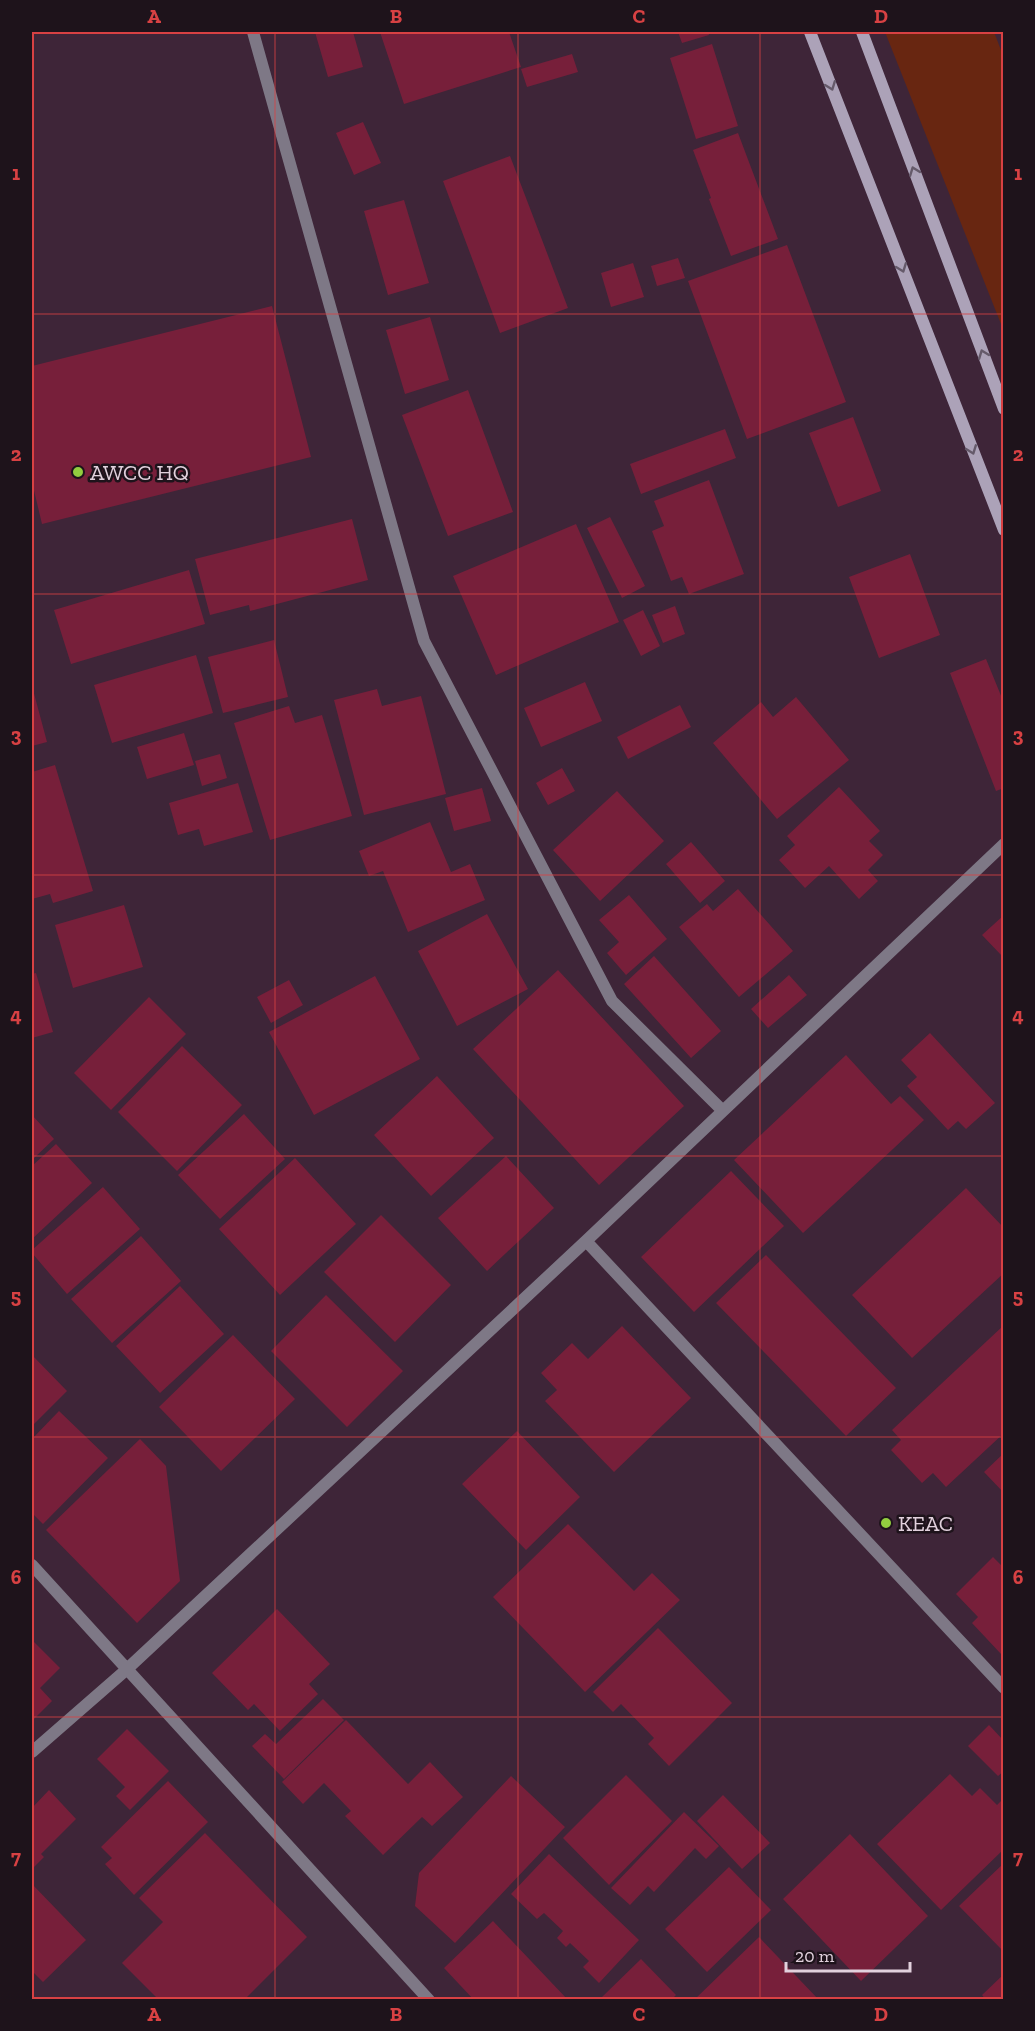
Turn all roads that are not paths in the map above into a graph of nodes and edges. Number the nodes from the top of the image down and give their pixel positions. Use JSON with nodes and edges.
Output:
{"nodes":[{"id":1,"x":253,"y":32,"type":"edge"},
{"id":2,"x":810,"y":32,"type":"edge"},
{"id":3,"x":862,"y":32,"type":"edge"},
{"id":4,"x":1004,"y":409,"type":"edge"},
{"id":5,"x":1004,"y":530,"type":"edge"},
{"id":6,"x":1004,"y":844,"type":"edge"},
{"id":7,"x":722,"y":1110,"type":"junction"},
{"id":8,"x":586,"y":1240,"type":"junction"},
{"id":9,"x":32,"y":1565,"type":"edge"},
{"id":10,"x":126,"y":1670,"type":"junction"},
{"id":11,"x":1004,"y":1688,"type":"edge"},
{"id":12,"x":32,"y":1752,"type":"edge"},
{"id":13,"x":429,"y":2000,"type":"edge"}],
"edges":[{"from":1,"to":7,"type":"street"},
{"from":2,"to":5,"type":"main road","one_way":true},
{"from":4,"to":3,"type":"main road","one_way":true},
{"from":6,"to":7,"type":"street"},
{"from":7,"to":8,"type":"street"},
{"from":8,"to":10,"type":"street"},
{"from":8,"to":11,"type":"street"},
{"from":9,"to":10,"type":"street"},
{"from":10,"to":12,"type":"street"},
{"from":10,"to":13,"type":"street"}]}
